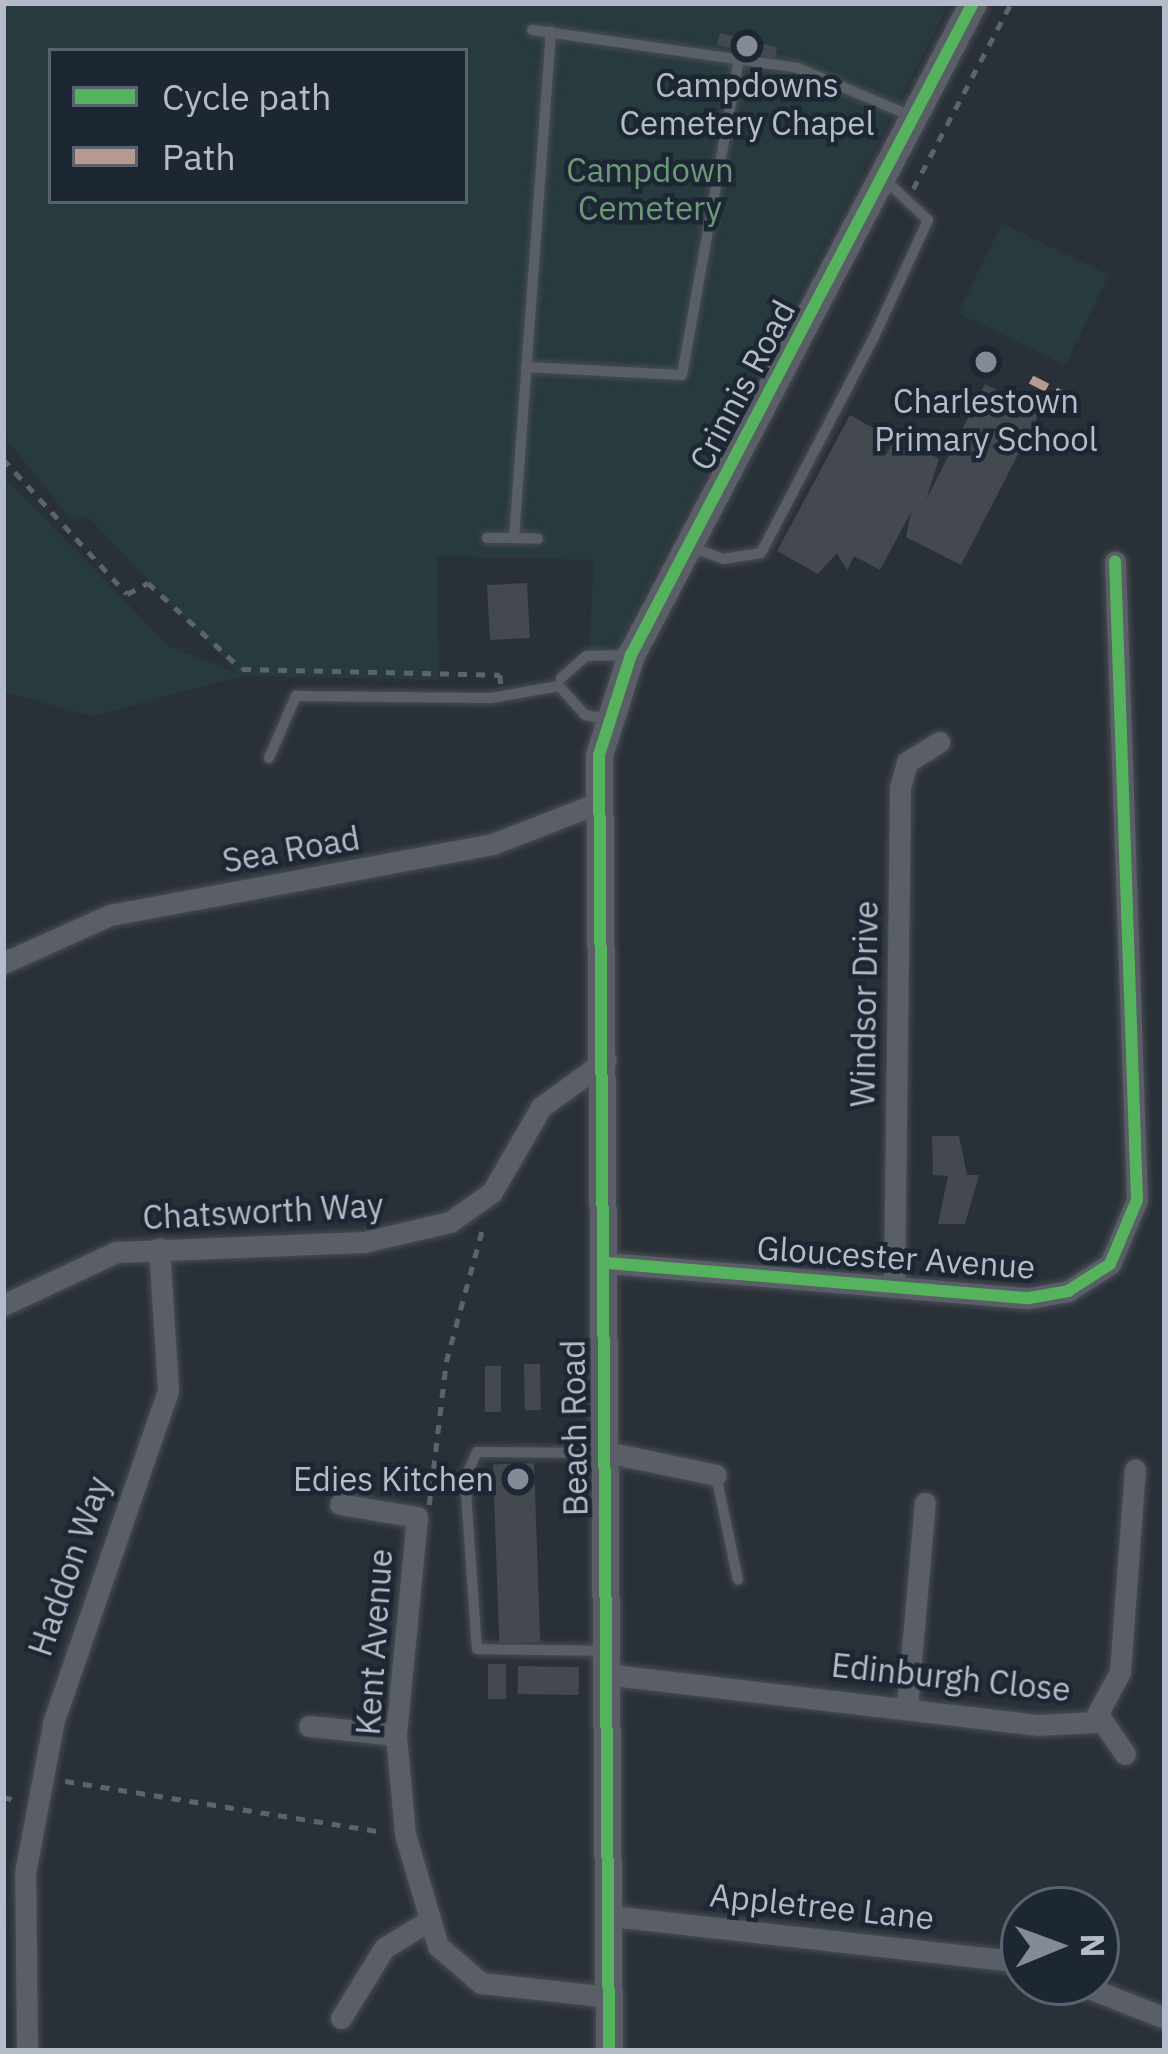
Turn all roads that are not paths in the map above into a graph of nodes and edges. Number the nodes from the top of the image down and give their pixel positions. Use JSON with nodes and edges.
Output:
{"nodes":[{"id":1,"x":973,"y":3,"type":"edge"},
{"id":2,"x":532,"y":30,"type":"dead end"},
{"id":3,"x":550,"y":31,"type":"junction"},
{"id":4,"x":738,"y":63,"type":"junction"},
{"id":5,"x":914,"y":117,"type":"junction"},
{"id":6,"x":884,"y":179,"type":"junction"},
{"id":7,"x":526,"y":367,"type":"junction"},
{"id":8,"x":487,"y":538,"type":"dead end"},
{"id":9,"x":514,"y":538,"type":"junction"},
{"id":10,"x":538,"y":539,"type":"dead end"},
{"id":11,"x":687,"y":544,"type":"junction"},
{"id":12,"x":1115,"y":560,"type":"dead end"},
{"id":13,"x":631,"y":656,"type":"junction"},
{"id":14,"x":561,"y":678,"type":"dead end"},
{"id":15,"x":607,"y":718,"type":"junction"},
{"id":16,"x":939,"y":742,"type":"dead end"},
{"id":17,"x":269,"y":758,"type":"dead end"},
{"id":18,"x":593,"y":805,"type":"junction"},
{"id":19,"x":3,"y":964,"type":"edge"},
{"id":20,"x":606,"y":1060,"type":"junction"},
{"id":21,"x":160,"y":1248,"type":"junction"},
{"id":22,"x":608,"y":1263,"type":"junction"},
{"id":23,"x":894,"y":1285,"type":"junction"},
{"id":24,"x":3,"y":1305,"type":"edge"},
{"id":25,"x":610,"y":1453,"type":"junction"},
{"id":26,"x":1135,"y":1470,"type":"dead end"},
{"id":27,"x":716,"y":1475,"type":"joint"},
{"id":28,"x":340,"y":1504,"type":"dead end"},
{"id":29,"x":925,"y":1504,"type":"dead end"},
{"id":30,"x":738,"y":1580,"type":"dead end"},
{"id":31,"x":612,"y":1663,"type":"junction"},
{"id":32,"x":908,"y":1707,"type":"junction"},
{"id":33,"x":1099,"y":1716,"type":"junction"},
{"id":34,"x":309,"y":1726,"type":"dead end"},
{"id":35,"x":396,"y":1735,"type":"junction"},
{"id":36,"x":1125,"y":1754,"type":"dead end"},
{"id":37,"x":612,"y":1916,"type":"junction"},
{"id":38,"x":427,"y":1922,"type":"junction"},
{"id":39,"x":1000,"y":1959,"type":"edge"},
{"id":40,"x":609,"y":1996,"type":"junction"},
{"id":41,"x":1120,"y":2000,"type":"edge"},
{"id":42,"x":341,"y":2018,"type":"dead end"},
{"id":43,"x":1165,"y":2018,"type":"edge"},
{"id":44,"x":27,"y":2051,"type":"edge"},
{"id":45,"x":609,"y":2051,"type":"edge"}],
"edges":[{"from":1,"to":5,"type":"street","name":"Crinnis Road"},
{"from":2,"to":3,"type":"lane"},
{"from":3,"to":4,"type":"lane"},
{"from":3,"to":7,"type":"lane"},
{"from":4,"to":5,"type":"lane"},
{"from":4,"to":7,"type":"lane"},
{"from":5,"to":6,"type":"street","name":"Crinnis Road"},
{"from":6,"to":11,"type":"street","name":"Crinnis Road"},
{"from":6,"to":11,"type":"lane"},
{"from":7,"to":9,"type":"lane"},
{"from":8,"to":9,"type":"lane"},
{"from":9,"to":10,"type":"lane"},
{"from":11,"to":13,"type":"street","name":"Crinnis Road"},
{"from":12,"to":23,"type":"street","name":"Gloucester Avenue"},
{"from":13,"to":14,"type":"lane"},
{"from":13,"to":15,"type":"street","name":"Crinnis Road"},
{"from":15,"to":17,"type":"lane"},
{"from":15,"to":18,"type":"street","name":"Crinnis Road"},
{"from":16,"to":23,"type":"street","name":"Windsor Drive"},
{"from":18,"to":19,"type":"street","name":"Sea Road"},
{"from":18,"to":20,"type":"street","name":"Beach Road"},
{"from":20,"to":21,"type":"street","name":"Chatsworth Way"},
{"from":20,"to":22,"type":"street","name":"Beach Road"},
{"from":21,"to":24,"type":"street","name":"Chatsworth Way"},
{"from":21,"to":44,"type":"street","name":"Haddon Way"},
{"from":22,"to":23,"type":"street","name":"Gloucester Avenue"},
{"from":22,"to":25,"type":"street","name":"Beach Road"},
{"from":25,"to":27,"type":"street"},
{"from":25,"to":31,"type":"street","name":"Beach Road"},
{"from":25,"to":31,"type":"lane"},
{"from":26,"to":33,"type":"street","name":"Edinburgh Close"},
{"from":27,"to":30,"type":"lane"},
{"from":28,"to":35,"type":"street","name":"Kent Avenue"},
{"from":29,"to":32,"type":"street"},
{"from":31,"to":32,"type":"street","name":"Edinburgh Close"},
{"from":31,"to":37,"type":"street","name":"Beach Road"},
{"from":32,"to":33,"type":"street","name":"Edinburgh Close"},
{"from":33,"to":36,"type":"street"},
{"from":34,"to":35,"type":"street"},
{"from":35,"to":38,"type":"street","name":"Kent Avenue"},
{"from":37,"to":39,"type":"street","name":"Appletree Lane"},
{"from":37,"to":40,"type":"street","name":"Beach Road"},
{"from":38,"to":40,"type":"street","name":"Kent Avenue"},
{"from":38,"to":42,"type":"street"},
{"from":40,"to":45,"type":"street","name":"Beach Road"},
{"from":41,"to":43,"type":"street"}]}
